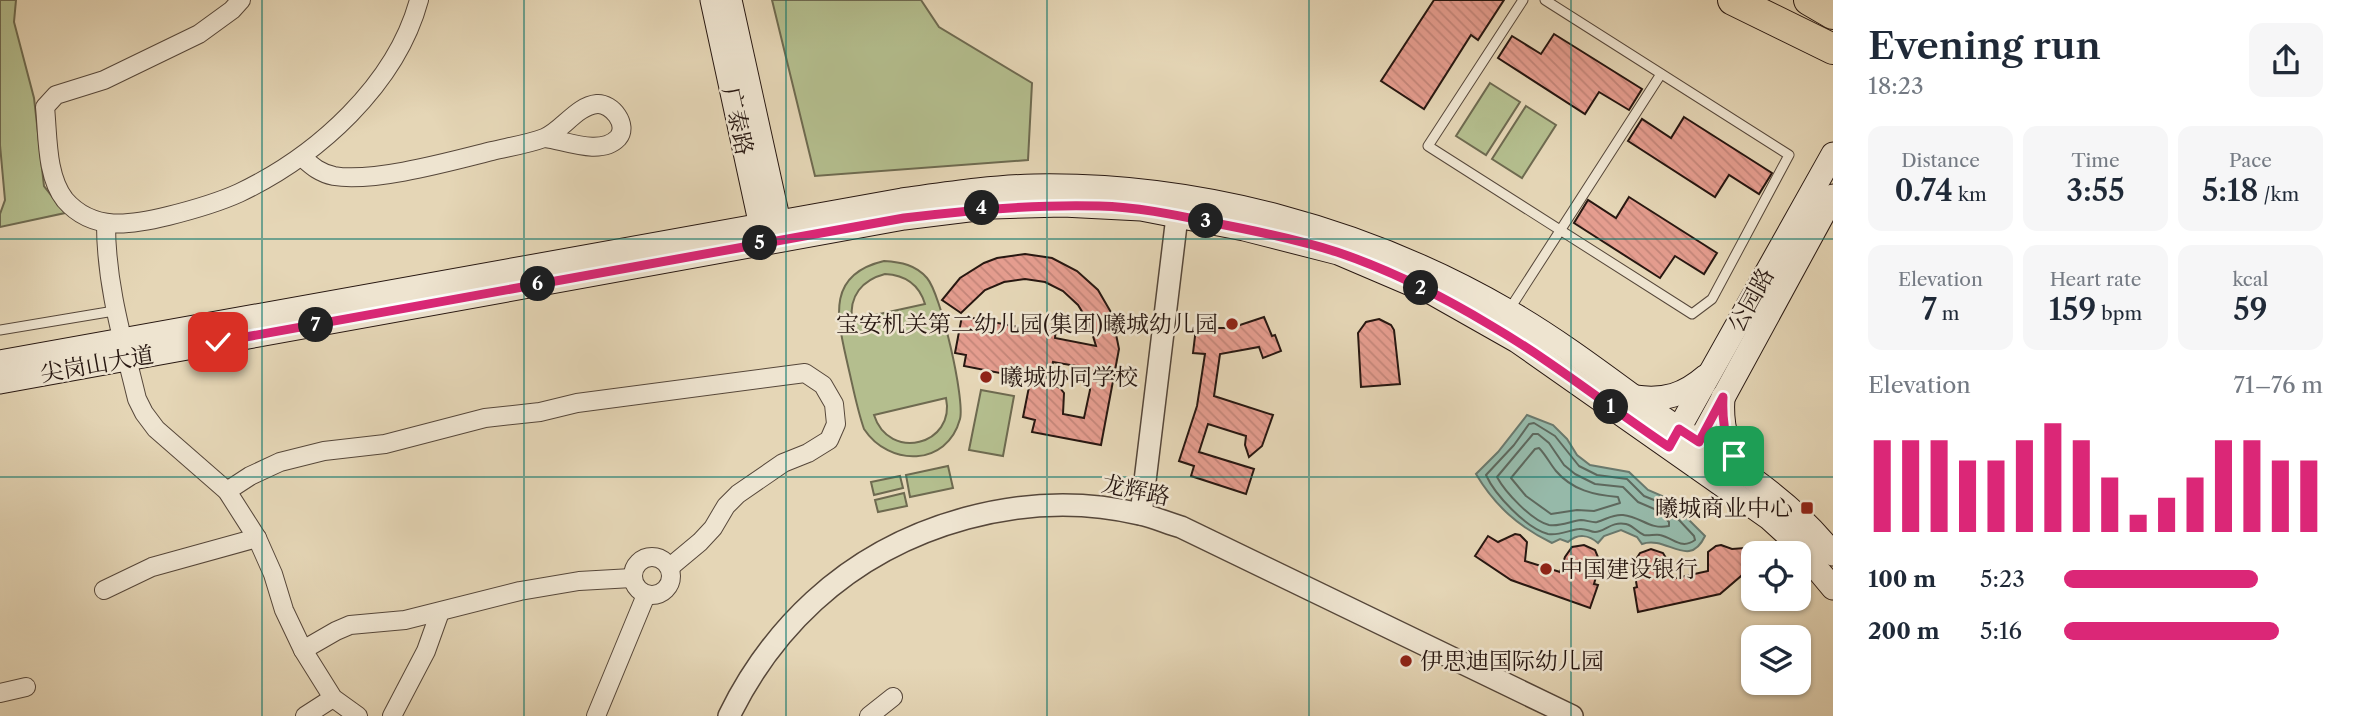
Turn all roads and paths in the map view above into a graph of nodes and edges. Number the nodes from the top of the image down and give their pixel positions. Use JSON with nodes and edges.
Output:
{"nodes":[{"id":1,"x":241,"y":0,"type":"edge"},
{"id":2,"x":419,"y":0,"type":"edge"},
{"id":3,"x":712,"y":0,"type":"edge"},
{"id":4,"x":730,"y":0,"type":"edge"},
{"id":5,"x":1523,"y":0,"type":"edge"},
{"id":6,"x":1545,"y":0,"type":"edge"},
{"id":7,"x":1733,"y":0,"type":"edge"},
{"id":8,"x":1809,"y":0,"type":"edge"},
{"id":9,"x":1833,"y":14,"type":"edge"},
{"id":10,"x":1833,"y":49,"type":"edge"},
{"id":11,"x":1661,"y":74,"type":"junction"},
{"id":12,"x":546,"y":138,"type":"dead end"},
{"id":13,"x":1833,"y":154,"type":"edge"},
{"id":14,"x":303,"y":158,"type":"junction"},
{"id":15,"x":1833,"y":196,"type":"edge"},
{"id":16,"x":1178,"y":206,"type":"junction"},
{"id":17,"x":106,"y":224,"type":"junction"},
{"id":18,"x":1560,"y":231,"type":"junction"},
{"id":19,"x":772,"y":232,"type":"junction"},
{"id":20,"x":114,"y":311,"type":"junction"},
{"id":21,"x":1508,"y":311,"type":"junction"},
{"id":22,"x":0,"y":330,"type":"edge"},
{"id":23,"x":124,"y":350,"type":"junction"},
{"id":24,"x":0,"y":362,"type":"edge"},
{"id":25,"x":1712,"y":372,"type":"junction"},
{"id":26,"x":0,"y":382,"type":"edge"},
{"id":27,"x":1633,"y":397,"type":"junction"},
{"id":28,"x":1723,"y":397,"type":"junction"},
{"id":29,"x":1684,"y":445,"type":"junction"},
{"id":30,"x":1745,"y":472,"type":"junction"},
{"id":31,"x":227,"y":491,"type":"junction"},
{"id":32,"x":1141,"y":514,"type":"junction"},
{"id":33,"x":257,"y":538,"type":"junction"},
{"id":34,"x":1833,"y":554,"type":"edge"},
{"id":35,"x":670,"y":567,"type":"junction"},
{"id":36,"x":632,"y":578,"type":"junction"},
{"id":37,"x":1833,"y":588,"type":"edge"},
{"id":38,"x":104,"y":590,"type":"dead end"},
{"id":39,"x":646,"y":594,"type":"junction"},
{"id":40,"x":440,"y":612,"type":"junction"},
{"id":41,"x":303,"y":650,"type":"junction"},
{"id":42,"x":26,"y":687,"type":"dead end"},
{"id":43,"x":0,"y":693,"type":"edge"},
{"id":44,"x":893,"y":697,"type":"dead end"},
{"id":45,"x":333,"y":698,"type":"junction"},
{"id":46,"x":1564,"y":715,"type":"edge"},
{"id":47,"x":305,"y":716,"type":"edge"},
{"id":48,"x":358,"y":716,"type":"edge"},
{"id":49,"x":391,"y":716,"type":"edge"},
{"id":50,"x":596,"y":716,"type":"edge"},
{"id":51,"x":729,"y":716,"type":"edge"},
{"id":52,"x":869,"y":716,"type":"edge"}],
"edges":[{"from":1,"to":17,"type":"street"},
{"from":2,"to":14,"type":"street"},
{"from":3,"to":19,"type":"main road","name":"广泰路"},
{"from":4,"to":19,"type":"main road","name":"广泰路"},
{"from":5,"to":18,"type":"lane"},
{"from":6,"to":11,"type":"lane"},
{"from":7,"to":10,"type":"highway"},
{"from":8,"to":9,"type":"highway"},
{"from":11,"to":18,"type":"lane"},
{"from":11,"to":18,"type":"lane"},
{"from":12,"to":14,"type":"street"},
{"from":13,"to":25,"type":"main road","name":"公园路"},
{"from":14,"to":17,"type":"street"},
{"from":15,"to":28,"type":"main road","name":"公园路"},
{"from":16,"to":19,"type":"main road","name":"尖岗山大道"},
{"from":16,"to":21,"type":"main road","name":"尖岗山大道"},
{"from":16,"to":29,"type":"main road","name":"尖岗山大道"},
{"from":16,"to":32,"type":"street"},
{"from":17,"to":20,"type":"street"},
{"from":18,"to":21,"type":"lane"},
{"from":19,"to":23,"type":"main road","name":"尖岗山大道"},
{"from":20,"to":22,"type":"lane"},
{"from":20,"to":23,"type":"street"},
{"from":21,"to":27,"type":"main road","name":"尖岗山大道"},
{"from":23,"to":24,"type":"main road","name":"尖岗山大道"},
{"from":23,"to":26,"type":"main road","name":"尖岗山大道"},
{"from":23,"to":31,"type":"street"},
{"from":25,"to":27,"type":"main road"},
{"from":25,"to":29,"type":"main road","name":"公园路"},
{"from":27,"to":29,"type":"main road","name":"尖岗山大道"},
{"from":28,"to":29,"type":"main road","name":"公园路"},
{"from":28,"to":30,"type":"main road"},
{"from":29,"to":30,"type":"main road","name":"尖岗山大道"},
{"from":29,"to":37,"type":"main road","name":"尖岗山大道"},
{"from":30,"to":34,"type":"main road","name":"尖岗山大道"},
{"from":31,"to":33,"type":"street"},
{"from":31,"to":35,"type":"street"},
{"from":32,"to":46,"type":"street","name":"龙辉路"},
{"from":32,"to":51,"type":"street","name":"龙辉路"},
{"from":33,"to":38,"type":"street"},
{"from":33,"to":41,"type":"street"},
{"from":35,"to":36,"type":"street"},
{"from":35,"to":39,"type":"street"},
{"from":36,"to":39,"type":"street"},
{"from":36,"to":40,"type":"street"},
{"from":39,"to":50,"type":"street"},
{"from":40,"to":41,"type":"street"},
{"from":40,"to":49,"type":"street"},
{"from":41,"to":45,"type":"street"},
{"from":42,"to":43,"type":"street"},
{"from":44,"to":52,"type":"street"},
{"from":45,"to":47,"type":"street"},
{"from":45,"to":48,"type":"street"}]}
